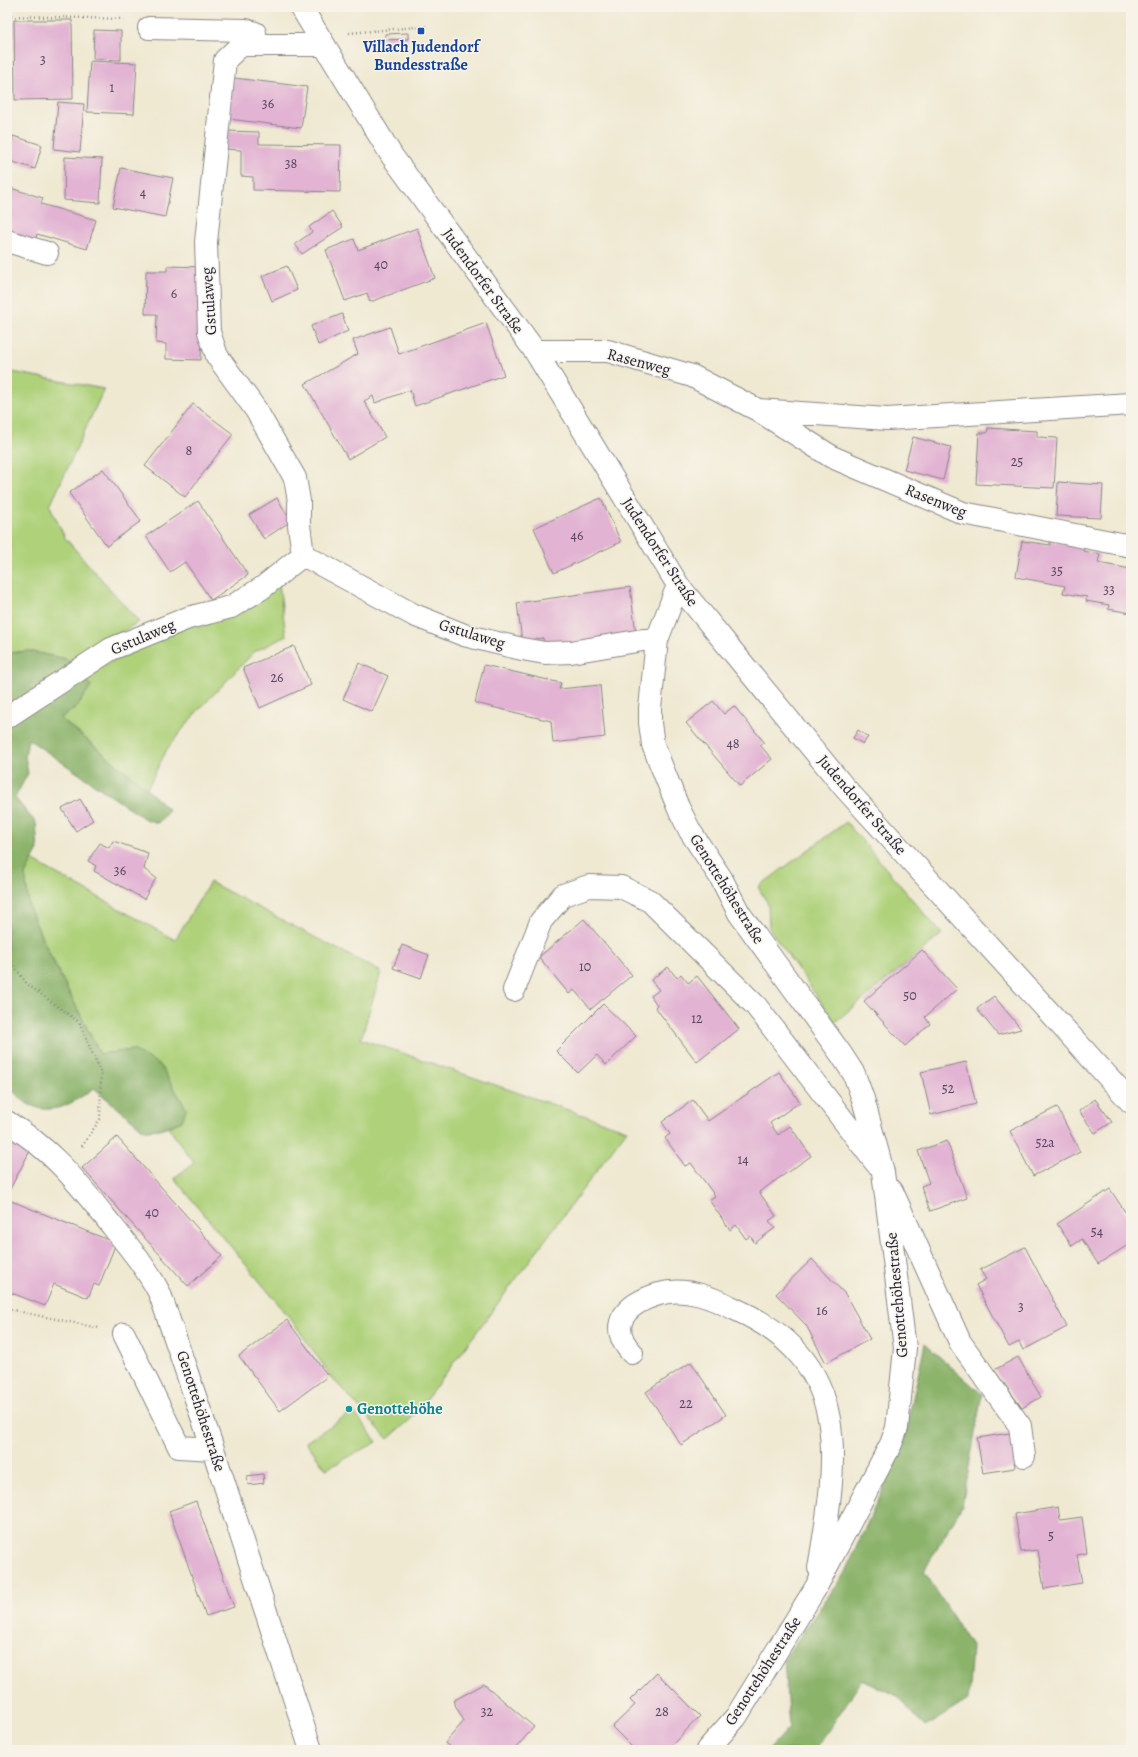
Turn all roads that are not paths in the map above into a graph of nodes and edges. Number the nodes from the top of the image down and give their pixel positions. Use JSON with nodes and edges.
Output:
{"nodes":[{"id":1,"x":301,"y":7,"type":"edge"},
{"id":2,"x":149,"y":28,"type":"dead end"},
{"id":3,"x":256,"y":45,"type":"junction"},
{"id":4,"x":324,"y":45,"type":"junction"},
{"id":5,"x":7,"y":241,"type":"edge"},
{"id":6,"x":47,"y":252,"type":"dead end"},
{"id":7,"x":534,"y":351,"type":"junction"},
{"id":8,"x":1131,"y":404,"type":"edge"},
{"id":9,"x":758,"y":410,"type":"junction"},
{"id":10,"x":1131,"y":546,"type":"edge"},
{"id":11,"x":303,"y":555,"type":"junction"},
{"id":12,"x":678,"y":586,"type":"junction"},
{"id":13,"x":657,"y":640,"type":"junction"},
{"id":14,"x":7,"y":717,"type":"edge"},
{"id":15,"x":514,"y":990,"type":"dead end"},
{"id":16,"x":1131,"y":1102,"type":"edge"},
{"id":17,"x":7,"y":1122,"type":"edge"},
{"id":18,"x":883,"y":1172,"type":"junction"},
{"id":19,"x":124,"y":1334,"type":"road end"},
{"id":20,"x":632,"y":1353,"type":"dead end"},
{"id":21,"x":213,"y":1449,"type":"junction"},
{"id":22,"x":1024,"y":1456,"type":"dead end"},
{"id":23,"x":815,"y":1589,"type":"junction"},
{"id":24,"x":311,"y":1750,"type":"edge"},
{"id":25,"x":706,"y":1750,"type":"edge"}],
"edges":[{"from":1,"to":4,"type":"street","name":"Judendorfer Straße"},
{"from":2,"to":3,"type":"street"},
{"from":3,"to":4,"type":"street","name":"Gstulaweg"},
{"from":3,"to":11,"type":"street","name":"Gstulaweg"},
{"from":4,"to":7,"type":"street","name":"Judendorfer Straße"},
{"from":5,"to":6,"type":"street"},
{"from":7,"to":9,"type":"street","name":"Rasenweg"},
{"from":7,"to":12,"type":"street","name":"Judendorfer Straße"},
{"from":8,"to":9,"type":"street","name":"Rasenweg"},
{"from":9,"to":10,"type":"street","name":"Rasenweg"},
{"from":11,"to":13,"type":"street","name":"Gstulaweg"},
{"from":11,"to":14,"type":"street","name":"Gstulaweg"},
{"from":12,"to":13,"type":"street","name":"Genottehöhestraße"},
{"from":12,"to":16,"type":"street","name":"Judendorfer Straße"},
{"from":13,"to":18,"type":"street","name":"Genottehöhestraße"},
{"from":15,"to":18,"type":"street","name":"Genottehöhestraße"},
{"from":17,"to":21,"type":"street","name":"Genottehöhestraße"},
{"from":18,"to":22,"type":"street","name":"Genottehöhestraße"},
{"from":18,"to":23,"type":"street","name":"Genottehöhestraße"},
{"from":19,"to":21,"type":"street"},
{"from":20,"to":23,"type":"street","name":"Genottehöhestraße"},
{"from":21,"to":24,"type":"street","name":"Genottehöhestraße"},
{"from":23,"to":25,"type":"street","name":"Genottehöhestraße"}]}
